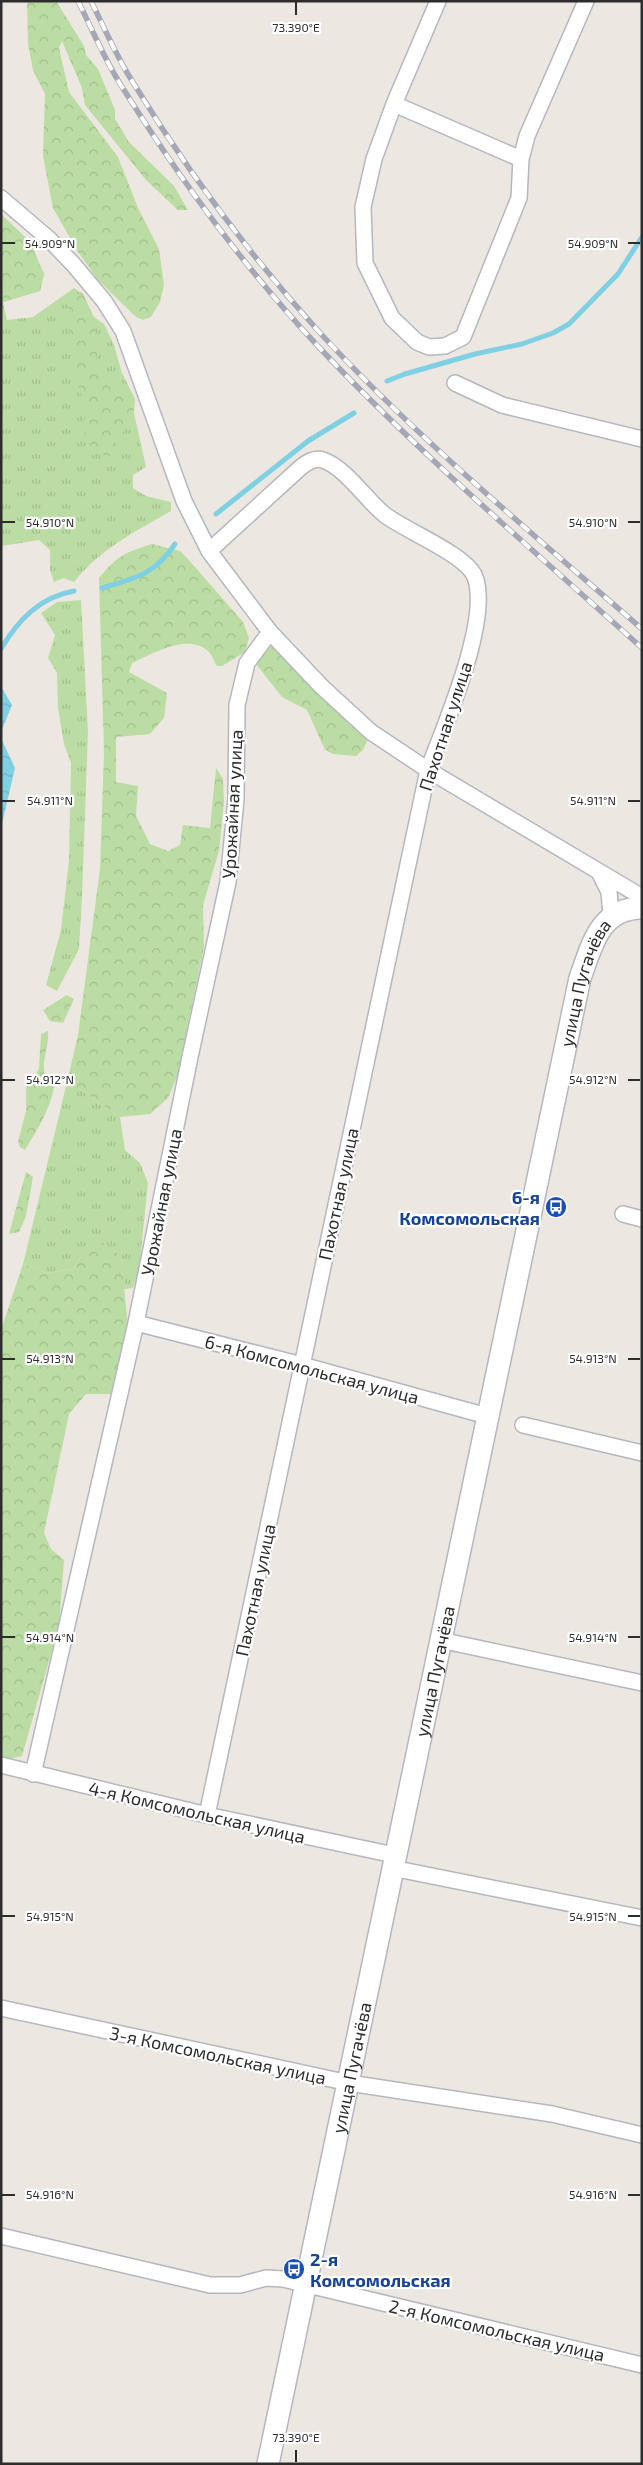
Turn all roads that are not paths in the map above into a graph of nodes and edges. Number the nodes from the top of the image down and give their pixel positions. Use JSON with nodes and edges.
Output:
{"nodes":[{"id":1,"x":438,"y":1,"type":"edge"},
{"id":2,"x":586,"y":1,"type":"edge"},
{"id":3,"x":394,"y":104,"type":"junction"},
{"id":4,"x":521,"y":159,"type":"junction"},
{"id":5,"x":1,"y":198,"type":"edge"},
{"id":6,"x":456,"y":383,"type":"dead end"},
{"id":7,"x":642,"y":439,"type":"edge"},
{"id":8,"x":209,"y":551,"type":"junction"},
{"id":9,"x":270,"y":632,"type":"junction"},
{"id":10,"x":428,"y":770,"type":"junction"},
{"id":11,"x":599,"y":872,"type":"junction"},
{"id":12,"x":642,"y":896,"type":"edge"},
{"id":13,"x":642,"y":908,"type":"edge"},
{"id":14,"x":612,"y":915,"type":"junction"},
{"id":15,"x":623,"y":1214,"type":"dead end"},
{"id":16,"x":642,"y":1219,"type":"edge"},
{"id":17,"x":136,"y":1323,"type":"junction"},
{"id":18,"x":302,"y":1365,"type":"junction"},
{"id":19,"x":487,"y":1416,"type":"junction"},
{"id":20,"x":523,"y":1425,"type":"dead end"},
{"id":21,"x":642,"y":1454,"type":"edge"},
{"id":22,"x":440,"y":1640,"type":"junction"},
{"id":23,"x":642,"y":1683,"type":"edge"},
{"id":24,"x":1,"y":1765,"type":"edge"},
{"id":25,"x":33,"y":1774,"type":"junction"},
{"id":26,"x":207,"y":1815,"type":"junction"},
{"id":27,"x":393,"y":1862,"type":"junction"},
{"id":28,"x":642,"y":1918,"type":"edge"},
{"id":29,"x":1,"y":2008,"type":"edge"},
{"id":30,"x":349,"y":2083,"type":"junction"},
{"id":31,"x":642,"y":2135,"type":"edge"},
{"id":32,"x":1,"y":2236,"type":"edge"},
{"id":33,"x":306,"y":2285,"type":"junction"},
{"id":34,"x":642,"y":2365,"type":"edge"},
{"id":35,"x":268,"y":2464,"type":"edge"}],
"edges":[{"from":1,"to":3,"type":"street"},
{"from":2,"to":4,"type":"street"},
{"from":3,"to":4,"type":"street"},
{"from":3,"to":4,"type":"street"},
{"from":5,"to":8,"type":"street"},
{"from":6,"to":7,"type":"street"},
{"from":8,"to":9,"type":"street"},
{"from":8,"to":10,"type":"street","name":"Пахотная улица"},
{"from":9,"to":10,"type":"street"},
{"from":9,"to":17,"type":"street","name":"Урожайная улица"},
{"from":10,"to":11,"type":"street"},
{"from":10,"to":18,"type":"street","name":"Пахотная улица"},
{"from":11,"to":12,"type":"street"},
{"from":11,"to":14,"type":"street"},
{"from":13,"to":14,"type":"main road","name":"улица Пугачёва"},
{"from":14,"to":19,"type":"main road","name":"улица Пугачёва"},
{"from":15,"to":16,"type":"street"},
{"from":17,"to":18,"type":"street","name":"6-я Комсомольская улица"},
{"from":17,"to":25,"type":"street","name":"Урожайная улица"},
{"from":18,"to":19,"type":"street","name":"6-я Комсомольская улица"},
{"from":18,"to":26,"type":"street","name":"Пахотная улица"},
{"from":19,"to":22,"type":"main road","name":"улица Пугачёва"},
{"from":20,"to":21,"type":"street"},
{"from":22,"to":23,"type":"street"},
{"from":22,"to":27,"type":"main road","name":"улица Пугачёва"},
{"from":24,"to":25,"type":"street","name":"4-я Комсомольская улица"},
{"from":25,"to":26,"type":"street","name":"4-я Комсомольская улица"},
{"from":26,"to":27,"type":"street","name":"4-я Комсомольская улица"},
{"from":27,"to":28,"type":"street","name":"4-я Комсомольская улица"},
{"from":27,"to":30,"type":"main road","name":"улица Пугачёва"},
{"from":29,"to":30,"type":"street","name":"3-я Комсомольская улица"},
{"from":30,"to":31,"type":"street","name":"3-я Комсомольская улица"},
{"from":30,"to":33,"type":"main road","name":"улица Пугачёва"},
{"from":32,"to":33,"type":"street","name":"2-я Комсомольская улица"},
{"from":33,"to":34,"type":"street","name":"2-я Комсомольская улица"},
{"from":33,"to":35,"type":"main road","name":"улица Пугачёва"}]}
